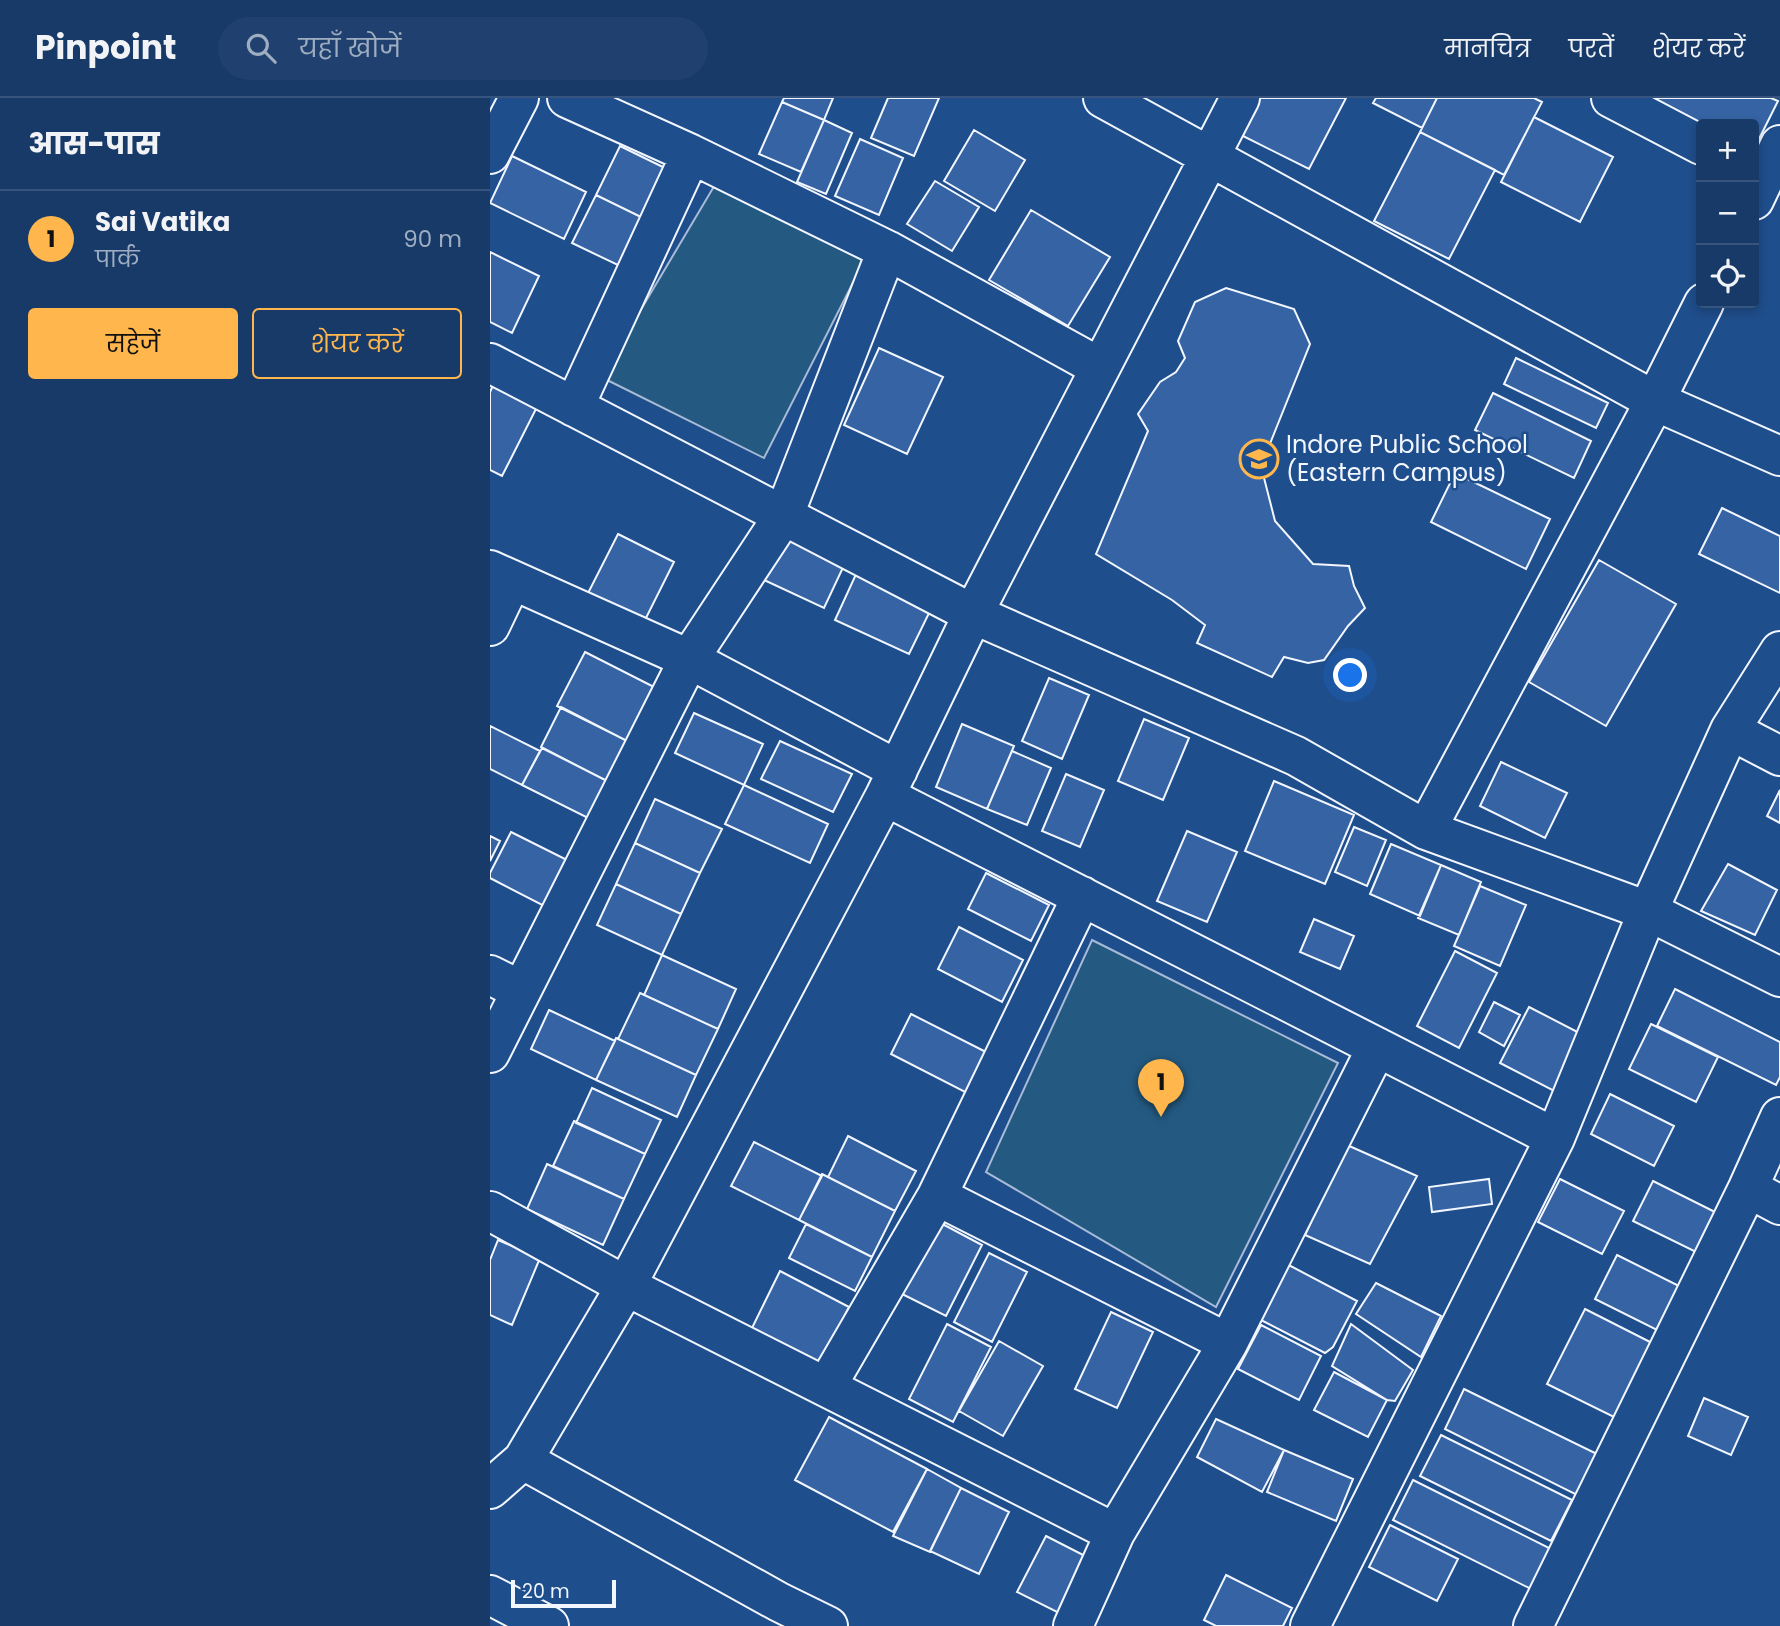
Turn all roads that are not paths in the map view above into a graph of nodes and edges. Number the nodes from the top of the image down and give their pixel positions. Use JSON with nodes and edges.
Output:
{"nodes":[{"id":1,"x":519,"y":98,"type":"edge"},
{"id":2,"x":567,"y":98,"type":"edge"},
{"id":3,"x":1103,"y":98,"type":"edge"},
{"id":4,"x":1240,"y":98,"type":"edge"},
{"id":5,"x":1611,"y":98,"type":"edge"},
{"id":6,"x":1696,"y":142,"type":"edge"},
{"id":7,"x":490,"y":154,"type":"edge"},
{"id":8,"x":691,"y":154,"type":"junction"},
{"id":9,"x":1211,"y":158,"type":"junction"},
{"id":10,"x":887,"y":250,"type":"junction"},
{"id":11,"x":1702,"y":308,"type":"edge"},
{"id":12,"x":490,"y":363,"type":"edge"},
{"id":13,"x":1099,"y":367,"type":"junction"},
{"id":14,"x":1656,"y":401,"type":"junction"},
{"id":15,"x":574,"y":407,"type":"junction"},
{"id":16,"x":1780,"y":456,"type":"edge"},
{"id":17,"x":784,"y":515,"type":"junction"},
{"id":18,"x":501,"y":575,"type":"edge"},
{"id":19,"x":973,"y":614,"type":"junction"},
{"id":20,"x":490,"y":626,"type":"edge"},
{"id":21,"x":1780,"y":650,"type":"edge"},
{"id":22,"x":689,"y":659,"type":"junction"},
{"id":23,"x":1730,"y":730,"type":"junction"},
{"id":24,"x":1780,"y":756,"type":"edge"},
{"id":25,"x":891,"y":783,"type":"junction"},
{"id":26,"x":1426,"y":830,"type":"junction"},
{"id":27,"x":1082,"y":896,"type":"junction"},
{"id":28,"x":1648,"y":911,"type":"junction"},
{"id":29,"x":1780,"y":978,"type":"edge"},
{"id":30,"x":505,"y":982,"type":"edge"},
{"id":31,"x":1377,"y":1047,"type":"junction"},
{"id":32,"x":490,"y":1053,"type":"edge"},
{"id":33,"x":1780,"y":1117,"type":"edge"},
{"id":34,"x":1555,"y":1138,"type":"junction"},
{"id":35,"x":937,"y":1196,"type":"junction"},
{"id":36,"x":1764,"y":1197,"type":"edge"},
{"id":37,"x":490,"y":1211,"type":"edge"},
{"id":38,"x":626,"y":1286,"type":"junction"},
{"id":39,"x":1228,"y":1343,"type":"junction"},
{"id":40,"x":826,"y":1387,"type":"junction"},
{"id":41,"x":500,"y":1477,"type":"edge"},
{"id":42,"x":1115,"y":1533,"type":"junction"},
{"id":43,"x":490,"y":1595,"type":"edge"},
{"id":44,"x":549,"y":1626,"type":"edge"},
{"id":45,"x":828,"y":1626,"type":"edge"},
{"id":46,"x":1073,"y":1626,"type":"edge"},
{"id":47,"x":1310,"y":1626,"type":"edge"},
{"id":48,"x":1533,"y":1626,"type":"edge"}],
"edges":[{"from":1,"to":7,"type":"street"},
{"from":2,"to":8,"type":"street"},
{"from":3,"to":9,"type":"street"},
{"from":4,"to":9,"type":"street"},
{"from":5,"to":6,"type":"street"},
{"from":8,"to":10,"type":"street"},
{"from":8,"to":15,"type":"street"},
{"from":9,"to":13,"type":"street"},
{"from":9,"to":14,"type":"street"},
{"from":10,"to":13,"type":"street"},
{"from":10,"to":17,"type":"street"},
{"from":11,"to":14,"type":"street"},
{"from":12,"to":15,"type":"street"},
{"from":13,"to":19,"type":"street"},
{"from":14,"to":16,"type":"street"},
{"from":14,"to":26,"type":"street"},
{"from":15,"to":17,"type":"street"},
{"from":17,"to":19,"type":"street"},
{"from":17,"to":22,"type":"street"},
{"from":18,"to":20,"type":"street"},
{"from":18,"to":22,"type":"street"},
{"from":19,"to":25,"type":"street"},
{"from":19,"to":26,"type":"street"},
{"from":21,"to":23,"type":"street"},
{"from":22,"to":25,"type":"street"},
{"from":22,"to":30,"type":"street"},
{"from":23,"to":24,"type":"street"},
{"from":23,"to":28,"type":"street"},
{"from":25,"to":27,"type":"street"},
{"from":25,"to":38,"type":"street"},
{"from":26,"to":28,"type":"street"},
{"from":27,"to":31,"type":"street"},
{"from":27,"to":35,"type":"street"},
{"from":28,"to":29,"type":"street"},
{"from":28,"to":34,"type":"street"},
{"from":30,"to":32,"type":"street"},
{"from":31,"to":34,"type":"street"},
{"from":31,"to":39,"type":"street"},
{"from":33,"to":36,"type":"street"},
{"from":34,"to":47,"type":"street"},
{"from":35,"to":39,"type":"street"},
{"from":35,"to":40,"type":"street"},
{"from":36,"to":48,"type":"street"},
{"from":37,"to":38,"type":"street"},
{"from":38,"to":40,"type":"street"},
{"from":38,"to":41,"type":"street"},
{"from":39,"to":42,"type":"street"},
{"from":40,"to":42,"type":"street"},
{"from":41,"to":45,"type":"street"},
{"from":42,"to":46,"type":"street"},
{"from":43,"to":44,"type":"street"}]}
